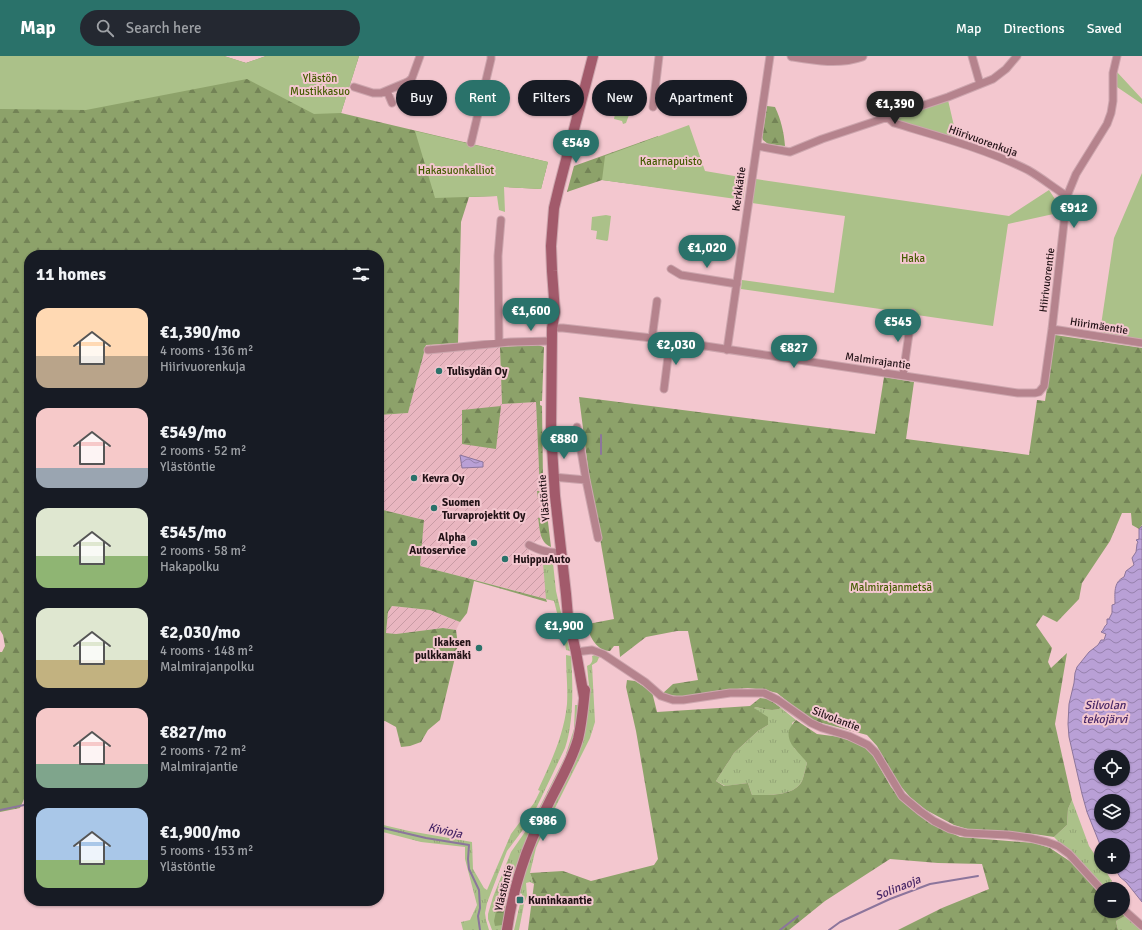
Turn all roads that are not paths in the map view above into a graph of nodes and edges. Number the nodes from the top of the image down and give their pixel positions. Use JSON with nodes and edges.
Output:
{"nodes":[{"id":1,"x":420,"y":56,"type":"edge"},
{"id":2,"x":491,"y":56,"type":"edge"},
{"id":3,"x":592,"y":56,"type":"edge"},
{"id":4,"x":659,"y":56,"type":"edge"},
{"id":5,"x":770,"y":56,"type":"edge"},
{"id":6,"x":792,"y":56,"type":"edge"},
{"id":7,"x":862,"y":56,"type":"edge"},
{"id":8,"x":972,"y":56,"type":"edge"},
{"id":9,"x":1017,"y":56,"type":"edge"},
{"id":10,"x":1117,"y":56,"type":"edge"},
{"id":11,"x":980,"y":84,"type":"junction"},
{"id":12,"x":354,"y":87,"type":"dead end"},
{"id":13,"x":387,"y":91,"type":"junction"},
{"id":14,"x":392,"y":103,"type":"dead end"},
{"id":15,"x":653,"y":107,"type":"dead end"},
{"id":16,"x":887,"y":117,"type":"junction"},
{"id":17,"x":472,"y":143,"type":"dead end"},
{"id":18,"x":757,"y":146,"type":"junction"},
{"id":19,"x":1067,"y":196,"type":"junction"},
{"id":20,"x":501,"y":220,"type":"dead end"},
{"id":21,"x":671,"y":268,"type":"dead end"},
{"id":22,"x":737,"y":284,"type":"junction"},
{"id":23,"x":657,"y":301,"type":"dead end"},
{"id":24,"x":912,"y":313,"type":"dead end"},
{"id":25,"x":552,"y":328,"type":"junction"},
{"id":26,"x":1052,"y":330,"type":"junction"},
{"id":27,"x":652,"y":338,"type":"junction"},
{"id":28,"x":670,"y":341,"type":"junction"},
{"id":29,"x":552,"y":342,"type":"junction"},
{"id":30,"x":500,"y":343,"type":"junction"},
{"id":31,"x":1142,"y":343,"type":"edge"},
{"id":32,"x":428,"y":350,"type":"dead end"},
{"id":33,"x":727,"y":350,"type":"junction"},
{"id":34,"x":903,"y":375,"type":"junction"},
{"id":35,"x":664,"y":389,"type":"dead end"},
{"id":36,"x":1035,"y":393,"type":"joint"},
{"id":37,"x":577,"y":427,"type":"dead end"},
{"id":38,"x":554,"y":477,"type":"junction"},
{"id":39,"x":586,"y":480,"type":"junction"},
{"id":40,"x":598,"y":538,"type":"dead end"},
{"id":41,"x":529,"y":545,"type":"dead end"},
{"id":42,"x":561,"y":552,"type":"junction"},
{"id":43,"x":579,"y":652,"type":"junction"},
{"id":44,"x":1095,"y":882,"type":"edge"},
{"id":45,"x":1130,"y":915,"type":"edge"},
{"id":46,"x":1142,"y":926,"type":"edge"},
{"id":47,"x":507,"y":930,"type":"edge"}],
"edges":[{"from":1,"to":13,"type":"street"},
{"from":2,"to":17,"type":"street"},
{"from":3,"to":25,"type":"main road","name":"Ylästöntie"},
{"from":4,"to":15,"type":"street"},
{"from":5,"to":18,"type":"street","name":"Kerkkätie"},
{"from":6,"to":7,"type":"street"},
{"from":8,"to":11,"type":"street"},
{"from":9,"to":11,"type":"street"},
{"from":10,"to":19,"type":"street","name":"Hiirivuorentie"},
{"from":11,"to":16,"type":"street"},
{"from":12,"to":13,"type":"street"},
{"from":13,"to":14,"type":"street"},
{"from":16,"to":18,"type":"street"},
{"from":16,"to":19,"type":"street","name":"Hiirivuorenkuja"},
{"from":18,"to":22,"type":"street","name":"Kerkkätie"},
{"from":19,"to":26,"type":"street","name":"Hiirivuorentie"},
{"from":20,"to":30,"type":"street"},
{"from":21,"to":22,"type":"street"},
{"from":22,"to":33,"type":"street","name":"Kerkkätie"},
{"from":23,"to":27,"type":"street"},
{"from":24,"to":34,"type":"street"},
{"from":25,"to":27,"type":"street","name":"Malmirajantie"},
{"from":25,"to":29,"type":"main road","name":"Ylästöntie"},
{"from":26,"to":31,"type":"street","name":"Hiirimäentie"},
{"from":26,"to":36,"type":"street","name":"Hiirivuorentie"},
{"from":27,"to":28,"type":"street","name":"Malmirajantie"},
{"from":28,"to":33,"type":"street","name":"Malmirajantie"},
{"from":28,"to":35,"type":"street"},
{"from":29,"to":30,"type":"street"},
{"from":29,"to":38,"type":"main road","name":"Ylästöntie"},
{"from":30,"to":32,"type":"street"},
{"from":33,"to":34,"type":"street","name":"Malmirajantie"},
{"from":34,"to":36,"type":"street","name":"Malmirajantie"},
{"from":37,"to":39,"type":"street"},
{"from":38,"to":39,"type":"street"},
{"from":38,"to":42,"type":"main road","name":"Ylästöntie"},
{"from":39,"to":40,"type":"street"},
{"from":41,"to":42,"type":"street"},
{"from":42,"to":43,"type":"main road","name":"Ylästöntie"},
{"from":43,"to":44,"type":"street","name":"Silvolantie"},
{"from":43,"to":47,"type":"main road","name":"Ylästöntie"},
{"from":45,"to":46,"type":"street"}]}
